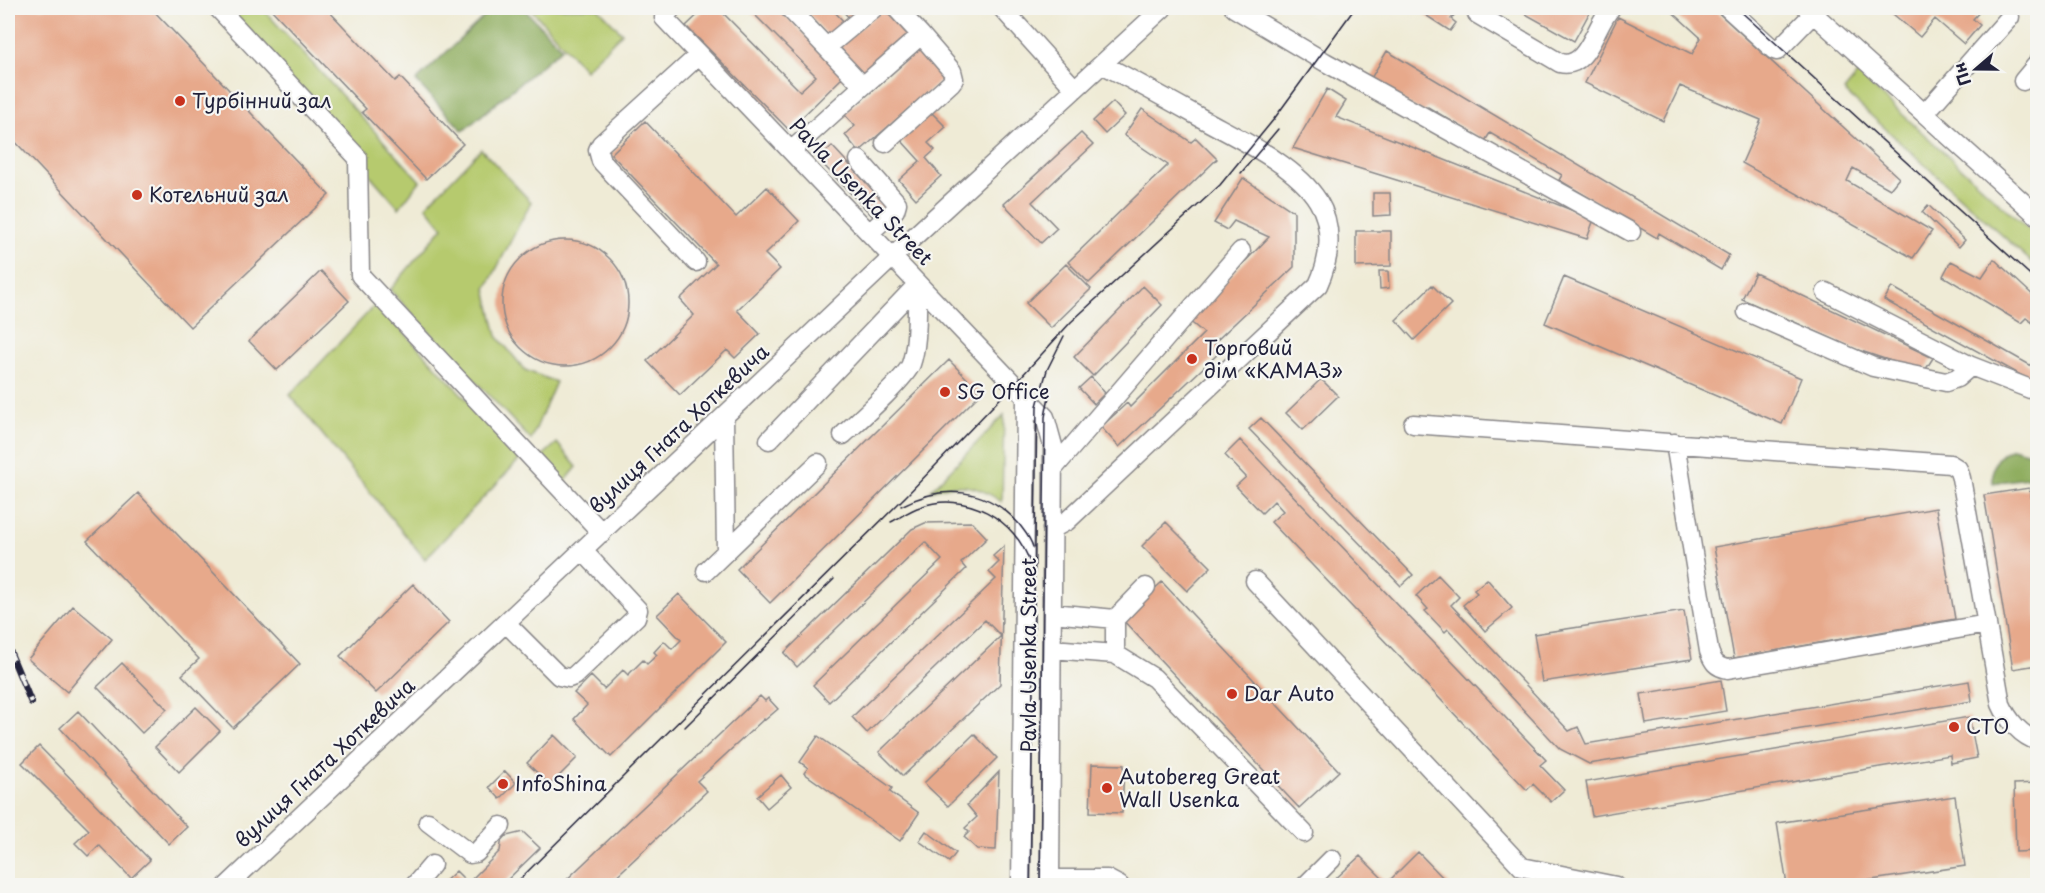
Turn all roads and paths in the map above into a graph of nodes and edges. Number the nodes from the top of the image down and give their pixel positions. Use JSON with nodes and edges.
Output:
{"nodes":[{"id":1,"x":218,"y":8,"type":"edge"},
{"id":2,"x":789,"y":8,"type":"edge"},
{"id":3,"x":874,"y":8,"type":"edge"},
{"id":4,"x":896,"y":8,"type":"edge"},
{"id":5,"x":1002,"y":8,"type":"edge"},
{"id":6,"x":1160,"y":8,"type":"edge"},
{"id":7,"x":1234,"y":8,"type":"edge"},
{"id":8,"x":1611,"y":8,"type":"edge"},
{"id":9,"x":1728,"y":8,"type":"edge"},
{"id":10,"x":1811,"y":10,"type":"edge"},
{"id":11,"x":668,"y":13,"type":"edge"},
{"id":12,"x":1477,"y":14,"type":"dead end"},
{"id":13,"x":2010,"y":17,"type":"dead end"},
{"id":14,"x":921,"y":35,"type":"junction"},
{"id":15,"x":827,"y":47,"type":"junction"},
{"id":16,"x":699,"y":55,"type":"junction"},
{"id":17,"x":2037,"y":63,"type":"edge"},
{"id":18,"x":1102,"y":64,"type":"junction"},
{"id":19,"x":2023,"y":81,"type":"dead end"},
{"id":20,"x":863,"y":86,"type":"junction"},
{"id":21,"x":1075,"y":89,"type":"junction"},
{"id":22,"x":1925,"y":113,"type":"junction"},
{"id":23,"x":885,"y":143,"type":"dead end"},
{"id":24,"x":791,"y":152,"type":"junction"},
{"id":25,"x":858,"y":160,"type":"dead end"},
{"id":26,"x":2037,"y":216,"type":"edge"},
{"id":27,"x":1631,"y":231,"type":"dead end"},
{"id":28,"x":869,"y":233,"type":"junction"},
{"id":29,"x":1241,"y":251,"type":"dead end"},
{"id":30,"x":892,"y":257,"type":"junction"},
{"id":31,"x":696,"y":262,"type":"dead end"},
{"id":32,"x":918,"y":284,"type":"junction"},
{"id":33,"x":1826,"y":292,"type":"dead end"},
{"id":34,"x":1747,"y":312,"type":"dead end"},
{"id":35,"x":1971,"y":366,"type":"junction"},
{"id":36,"x":2037,"y":392,"type":"edge"},
{"id":37,"x":1026,"y":397,"type":"junction"},
{"id":38,"x":724,"y":417,"type":"junction"},
{"id":39,"x":1413,"y":424,"type":"dead end"},
{"id":40,"x":843,"y":435,"type":"dead end"},
{"id":41,"x":769,"y":440,"type":"dead end"},
{"id":42,"x":1675,"y":443,"type":"junction"},
{"id":43,"x":818,"y":463,"type":"dead end"},
{"id":44,"x":1053,"y":469,"type":"junction"},
{"id":45,"x":1052,"y":529,"type":"junction"},
{"id":46,"x":602,"y":532,"type":"junction"},
{"id":47,"x":583,"y":551,"type":"junction"},
{"id":48,"x":726,"y":551,"type":"junction"},
{"id":49,"x":706,"y":571,"type":"dead end"},
{"id":50,"x":1255,"y":581,"type":"dead end"},
{"id":51,"x":1146,"y":587,"type":"dead end"},
{"id":52,"x":1052,"y":613,"type":"junction"},
{"id":53,"x":1115,"y":618,"type":"junction"},
{"id":54,"x":506,"y":623,"type":"junction"},
{"id":55,"x":1987,"y":624,"type":"junction"},
{"id":56,"x":1052,"y":649,"type":"junction"},
{"id":57,"x":1115,"y":654,"type":"junction"},
{"id":58,"x":2037,"y":741,"type":"edge"},
{"id":59,"x":428,"y":822,"type":"dead end"},
{"id":60,"x":501,"y":826,"type":"dead end"},
{"id":61,"x":1304,"y":833,"type":"dead end"},
{"id":62,"x":1332,"y":859,"type":"dead end"},
{"id":63,"x":432,"y":865,"type":"dead end"},
{"id":64,"x":1522,"y":867,"type":"junction"},
{"id":65,"x":1050,"y":882,"type":"edge"},
{"id":66,"x":227,"y":885,"type":"edge"},
{"id":67,"x":414,"y":885,"type":"edge"},
{"id":68,"x":1021,"y":885,"type":"edge"},
{"id":69,"x":1119,"y":885,"type":"edge"},
{"id":70,"x":1305,"y":885,"type":"edge"},
{"id":71,"x":1539,"y":885,"type":"edge"},
{"id":72,"x":1616,"y":885,"type":"edge"}],
"edges":[{"from":1,"to":46,"type":"street"},
{"from":2,"to":15,"type":"street"},
{"from":3,"to":15,"type":"street"},
{"from":4,"to":14,"type":"street"},
{"from":5,"to":21,"type":"street"},
{"from":6,"to":18,"type":"street","name":"вулиця Гната Хоткевича"},
{"from":7,"to":27,"type":"street"},
{"from":8,"to":12,"type":"street"},
{"from":9,"to":10,"type":"street"},
{"from":10,"to":22,"type":"street"},
{"from":11,"to":16,"type":"street","name":"Pavla Usenka Street"},
{"from":13,"to":22,"type":"street"},
{"from":14,"to":20,"type":"street"},
{"from":14,"to":23,"type":"street"},
{"from":15,"to":20,"type":"street"},
{"from":16,"to":24,"type":"street","name":"Pavla Usenka Street"},
{"from":16,"to":31,"type":"street"},
{"from":17,"to":19,"type":"street"},
{"from":18,"to":21,"type":"street","name":"вулиця Гната Хоткевича"},
{"from":18,"to":45,"type":"street"},
{"from":20,"to":24,"type":"street"},
{"from":21,"to":30,"type":"street","name":"вулиця Гната Хоткевича"},
{"from":22,"to":26,"type":"street"},
{"from":24,"to":28,"type":"street","name":"Pavla Usenka Street"},
{"from":25,"to":28,"type":"street"},
{"from":28,"to":30,"type":"street","name":"Pavla Usenka Street"},
{"from":29,"to":44,"type":"street"},
{"from":30,"to":32,"type":"street","name":"Pavla Usenka Street"},
{"from":30,"to":38,"type":"street","name":"вулиця Гната Хоткевича"},
{"from":32,"to":37,"type":"street","name":"Pavla Usenka Street"},
{"from":32,"to":40,"type":"street"},
{"from":32,"to":41,"type":"street"},
{"from":33,"to":35,"type":"street"},
{"from":34,"to":35,"type":"street"},
{"from":35,"to":36,"type":"street"},
{"from":37,"to":44,"type":"street","name":"Pavla Usenka Street"},
{"from":37,"to":68,"type":"street","name":"Pavla Usenka Street"},
{"from":38,"to":46,"type":"street","name":"вулиця Гната Хоткевича"},
{"from":38,"to":48,"type":"street"},
{"from":39,"to":42,"type":"street"},
{"from":42,"to":55,"type":"street"},
{"from":42,"to":55,"type":"street"},
{"from":43,"to":48,"type":"street"},
{"from":44,"to":45,"type":"street","name":"Pavla Usenka Street"},
{"from":45,"to":52,"type":"street","name":"Pavla Usenka Street"},
{"from":46,"to":47,"type":"street","name":"вулиця Гната Хоткевича"},
{"from":47,"to":54,"type":"street","name":"вулиця Гната Хоткевича"},
{"from":47,"to":54,"type":"street"},
{"from":48,"to":49,"type":"street"},
{"from":50,"to":64,"type":"street"},
{"from":51,"to":53,"type":"street"},
{"from":52,"to":53,"type":"street"},
{"from":52,"to":56,"type":"street","name":"Pavla Usenka Street"},
{"from":53,"to":57,"type":"street"},
{"from":54,"to":66,"type":"street","name":"вулиця Гната Хоткевича"},
{"from":55,"to":58,"type":"street"},
{"from":56,"to":57,"type":"street"},
{"from":56,"to":65,"type":"street","name":"Pavla Usenka Street"},
{"from":57,"to":61,"type":"street"},
{"from":59,"to":60,"type":"street"},
{"from":62,"to":70,"type":"street"},
{"from":63,"to":67,"type":"street"},
{"from":64,"to":71,"type":"street"},
{"from":64,"to":72,"type":"street"},
{"from":65,"to":69,"type":"street"}]}
